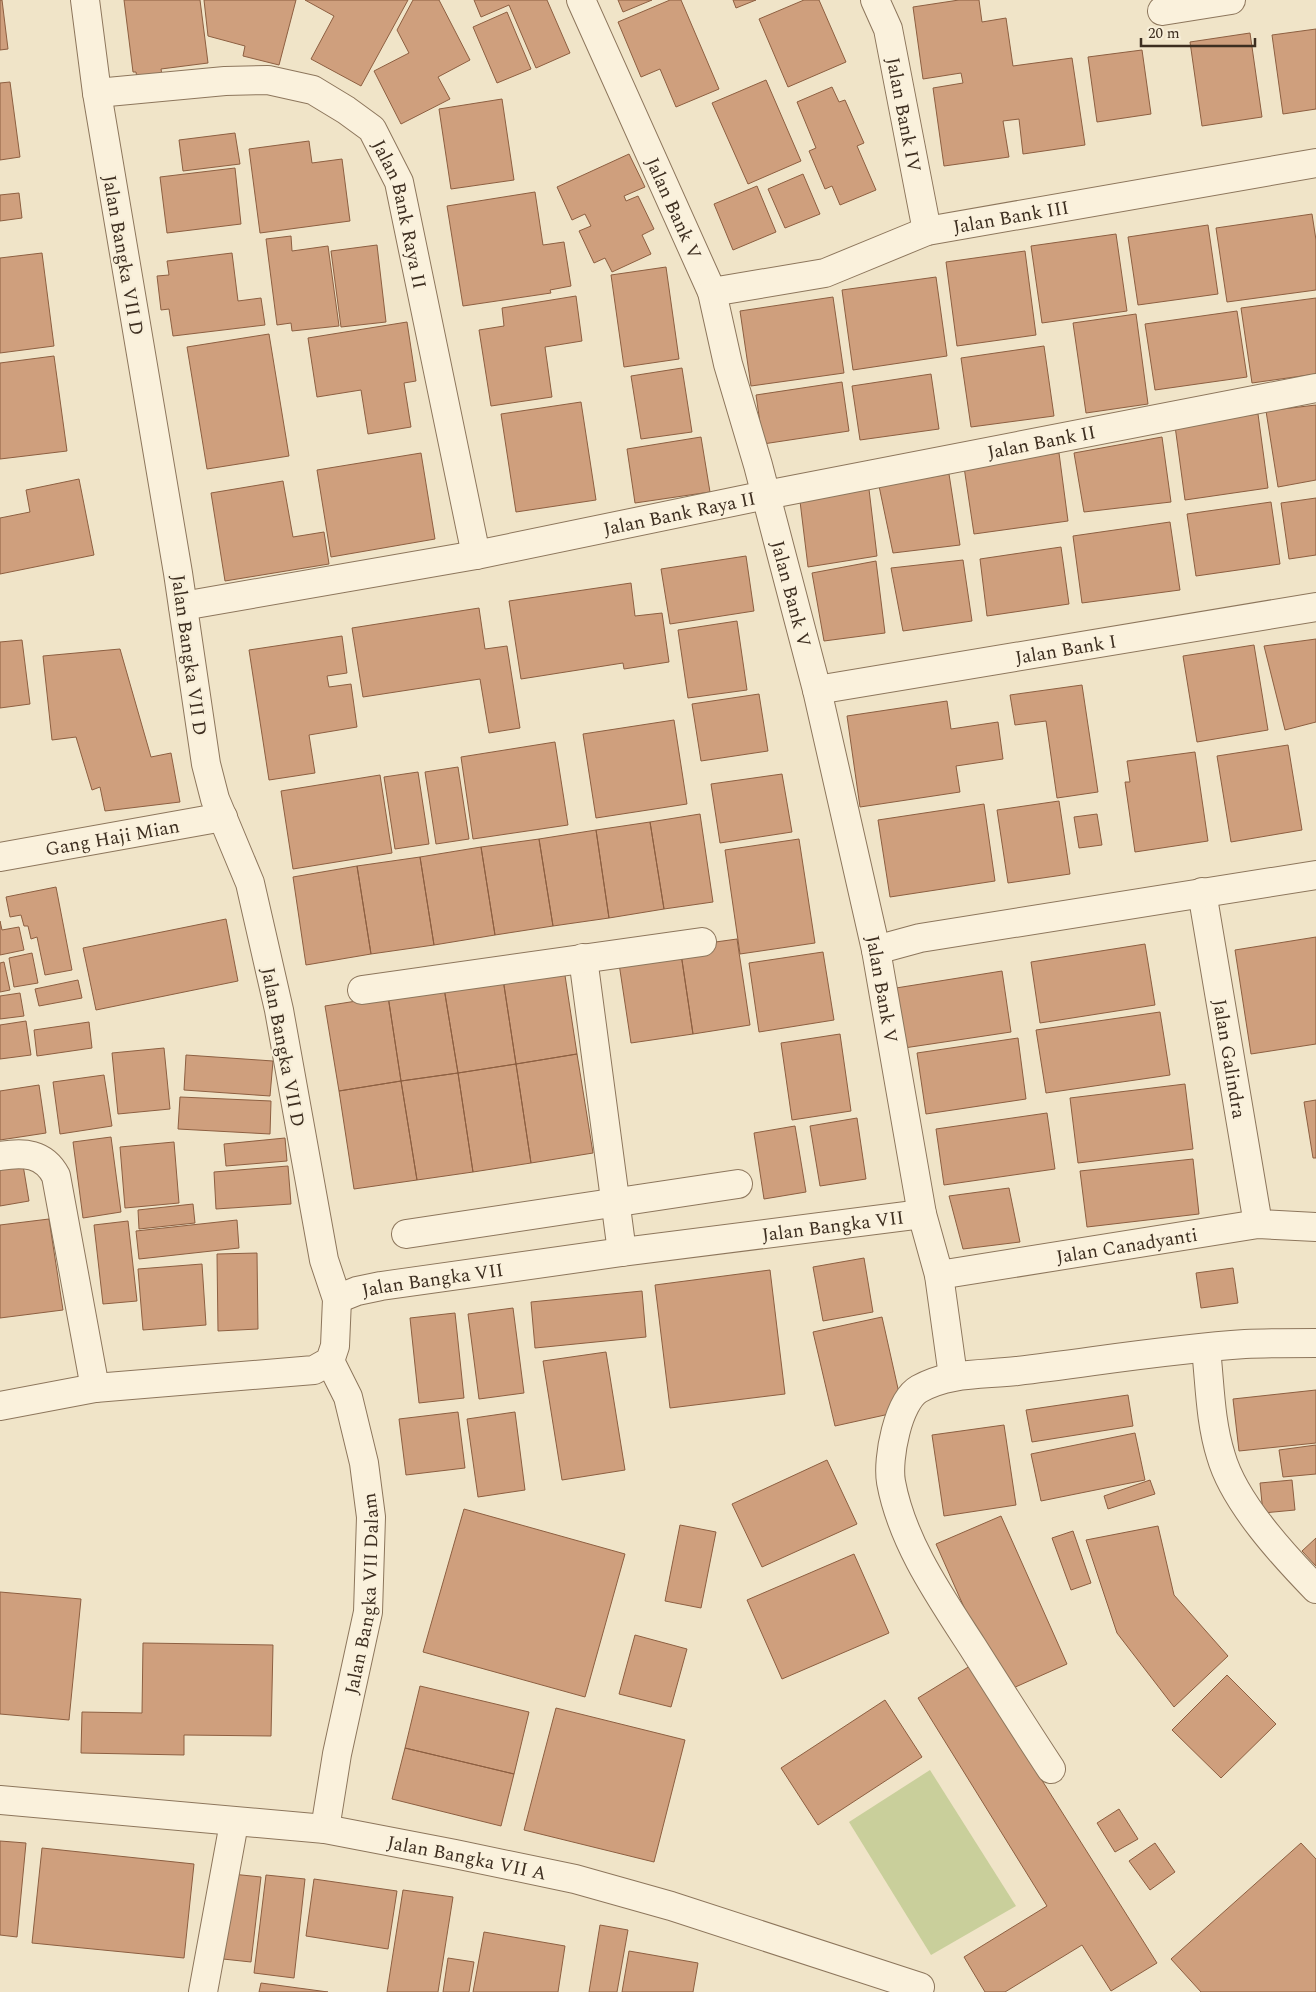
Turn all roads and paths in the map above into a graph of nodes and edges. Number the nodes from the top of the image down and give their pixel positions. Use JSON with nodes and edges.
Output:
{"nodes":[{"id":1,"x":85,"y":0,"type":"edge"},
{"id":2,"x":581,"y":0,"type":"edge"},
{"id":3,"x":875,"y":0,"type":"edge"},
{"id":4,"x":1231,"y":0,"type":"edge"},
{"id":5,"x":1162,"y":11,"type":"dead end"},
{"id":6,"x":97,"y":92,"type":"junction"},
{"id":7,"x":1316,"y":163,"type":"edge"},
{"id":8,"x":927,"y":231,"type":"junction"},
{"id":9,"x":712,"y":292,"type":"junction"},
{"id":10,"x":1316,"y":388,"type":"edge"},
{"id":11,"x":766,"y":495,"type":"junction"},
{"id":12,"x":476,"y":555,"type":"junction"},
{"id":13,"x":183,"y":606,"type":"junction"},
{"id":14,"x":1316,"y":607,"type":"edge"},
{"id":15,"x":817,"y":690,"type":"junction"},
{"id":16,"x":223,"y":817,"type":"junction"},
{"id":17,"x":0,"y":857,"type":"edge"},
{"id":18,"x":1316,"y":875,"type":"edge"},
{"id":19,"x":1202,"y":892,"type":"junction"},
{"id":20,"x":702,"y":942,"type":"dead end"},
{"id":21,"x":876,"y":950,"type":"junction"},
{"id":22,"x":583,"y":958,"type":"junction"},
{"id":23,"x":362,"y":990,"type":"dead end"},
{"id":24,"x":0,"y":1156,"type":"edge"},
{"id":25,"x":738,"y":1184,"type":"dead end"},
{"id":26,"x":614,"y":1203,"type":"junction"},
{"id":27,"x":925,"y":1224,"type":"junction"},
{"id":28,"x":1258,"y":1224,"type":"junction"},
{"id":29,"x":1316,"y":1227,"type":"edge"},
{"id":30,"x":406,"y":1234,"type":"dead end"},
{"id":31,"x":622,"y":1252,"type":"junction"},
{"id":32,"x":939,"y":1275,"type":"junction"},
{"id":33,"x":337,"y":1300,"type":"junction"},
{"id":34,"x":1316,"y":1343,"type":"edge"},
{"id":35,"x":1206,"y":1349,"type":"junction"},
{"id":36,"x":330,"y":1361,"type":"junction"},
{"id":37,"x":953,"y":1376,"type":"junction"},
{"id":38,"x":95,"y":1388,"type":"junction"},
{"id":39,"x":0,"y":1406,"type":"edge"},
{"id":40,"x":1316,"y":1589,"type":"edge"},
{"id":41,"x":1051,"y":1769,"type":"dead end"},
{"id":42,"x":0,"y":1800,"type":"edge"},
{"id":43,"x":234,"y":1823,"type":"junction"},
{"id":44,"x":325,"y":1829,"type":"junction"},
{"id":45,"x":920,"y":1987,"type":"dead end"},
{"id":46,"x":203,"y":1992,"type":"edge"}],
"edges":[{"from":1,"to":6,"type":"street","name":"Jalan Bangka VII D"},
{"from":2,"to":9,"type":"street","name":"Jalan Bank V"},
{"from":3,"to":8,"type":"street","name":"Jalan Bank IV"},
{"from":4,"to":5,"type":"street"},
{"from":6,"to":12,"type":"street","name":"Jalan Bank Raya II"},
{"from":6,"to":13,"type":"street","name":"Jalan Bangka VII D"},
{"from":7,"to":8,"type":"street","name":"Jalan Bank III"},
{"from":8,"to":9,"type":"street","name":"Jalan Bank III"},
{"from":9,"to":11,"type":"street","name":"Jalan Bank V"},
{"from":10,"to":11,"type":"street","name":"Jalan Bank II"},
{"from":11,"to":12,"type":"street","name":"Jalan Bank Raya II"},
{"from":11,"to":15,"type":"street","name":"Jalan Bank V"},
{"from":12,"to":13,"type":"street","name":"Jalan Bank Raya II"},
{"from":13,"to":16,"type":"street","name":"Jalan Bangka VII D"},
{"from":14,"to":15,"type":"street","name":"Jalan Bank I"},
{"from":15,"to":21,"type":"street","name":"Jalan Bank V"},
{"from":16,"to":17,"type":"street","name":"Gang Haji Mian"},
{"from":16,"to":33,"type":"street","name":"Jalan Bangka VII D"},
{"from":18,"to":19,"type":"street"},
{"from":19,"to":21,"type":"street"},
{"from":19,"to":28,"type":"street","name":"Jalan Galindra"},
{"from":20,"to":22,"type":"street"},
{"from":21,"to":27,"type":"street","name":"Jalan Bank V"},
{"from":22,"to":23,"type":"street"},
{"from":22,"to":26,"type":"street"},
{"from":24,"to":38,"type":"street"},
{"from":25,"to":26,"type":"street"},
{"from":26,"to":30,"type":"street"},
{"from":26,"to":31,"type":"street"},
{"from":27,"to":31,"type":"street","name":"Jalan Bangka VII"},
{"from":27,"to":32,"type":"street","name":"Jalan Bank V"},
{"from":28,"to":29,"type":"street","name":"Jalan Canadyanti"},
{"from":28,"to":32,"type":"street","name":"Jalan Canadyanti"},
{"from":31,"to":33,"type":"street","name":"Jalan Bangka VII"},
{"from":32,"to":37,"type":"street","name":"Jalan Bank V"},
{"from":33,"to":36,"type":"street","name":"Jalan Bangka VII"},
{"from":34,"to":35,"type":"street"},
{"from":35,"to":37,"type":"street"},
{"from":35,"to":40,"type":"street"},
{"from":36,"to":38,"type":"street"},
{"from":36,"to":44,"type":"street","name":"Jalan Bangka VII Dalam"},
{"from":37,"to":41,"type":"street"},
{"from":38,"to":39,"type":"street"},
{"from":42,"to":43,"type":"street","name":"Jalan Bangka VII A"},
{"from":43,"to":44,"type":"street","name":"Jalan Bangka VII A"},
{"from":43,"to":46,"type":"street"},
{"from":44,"to":45,"type":"street","name":"Jalan Bangka VII A"}]}
